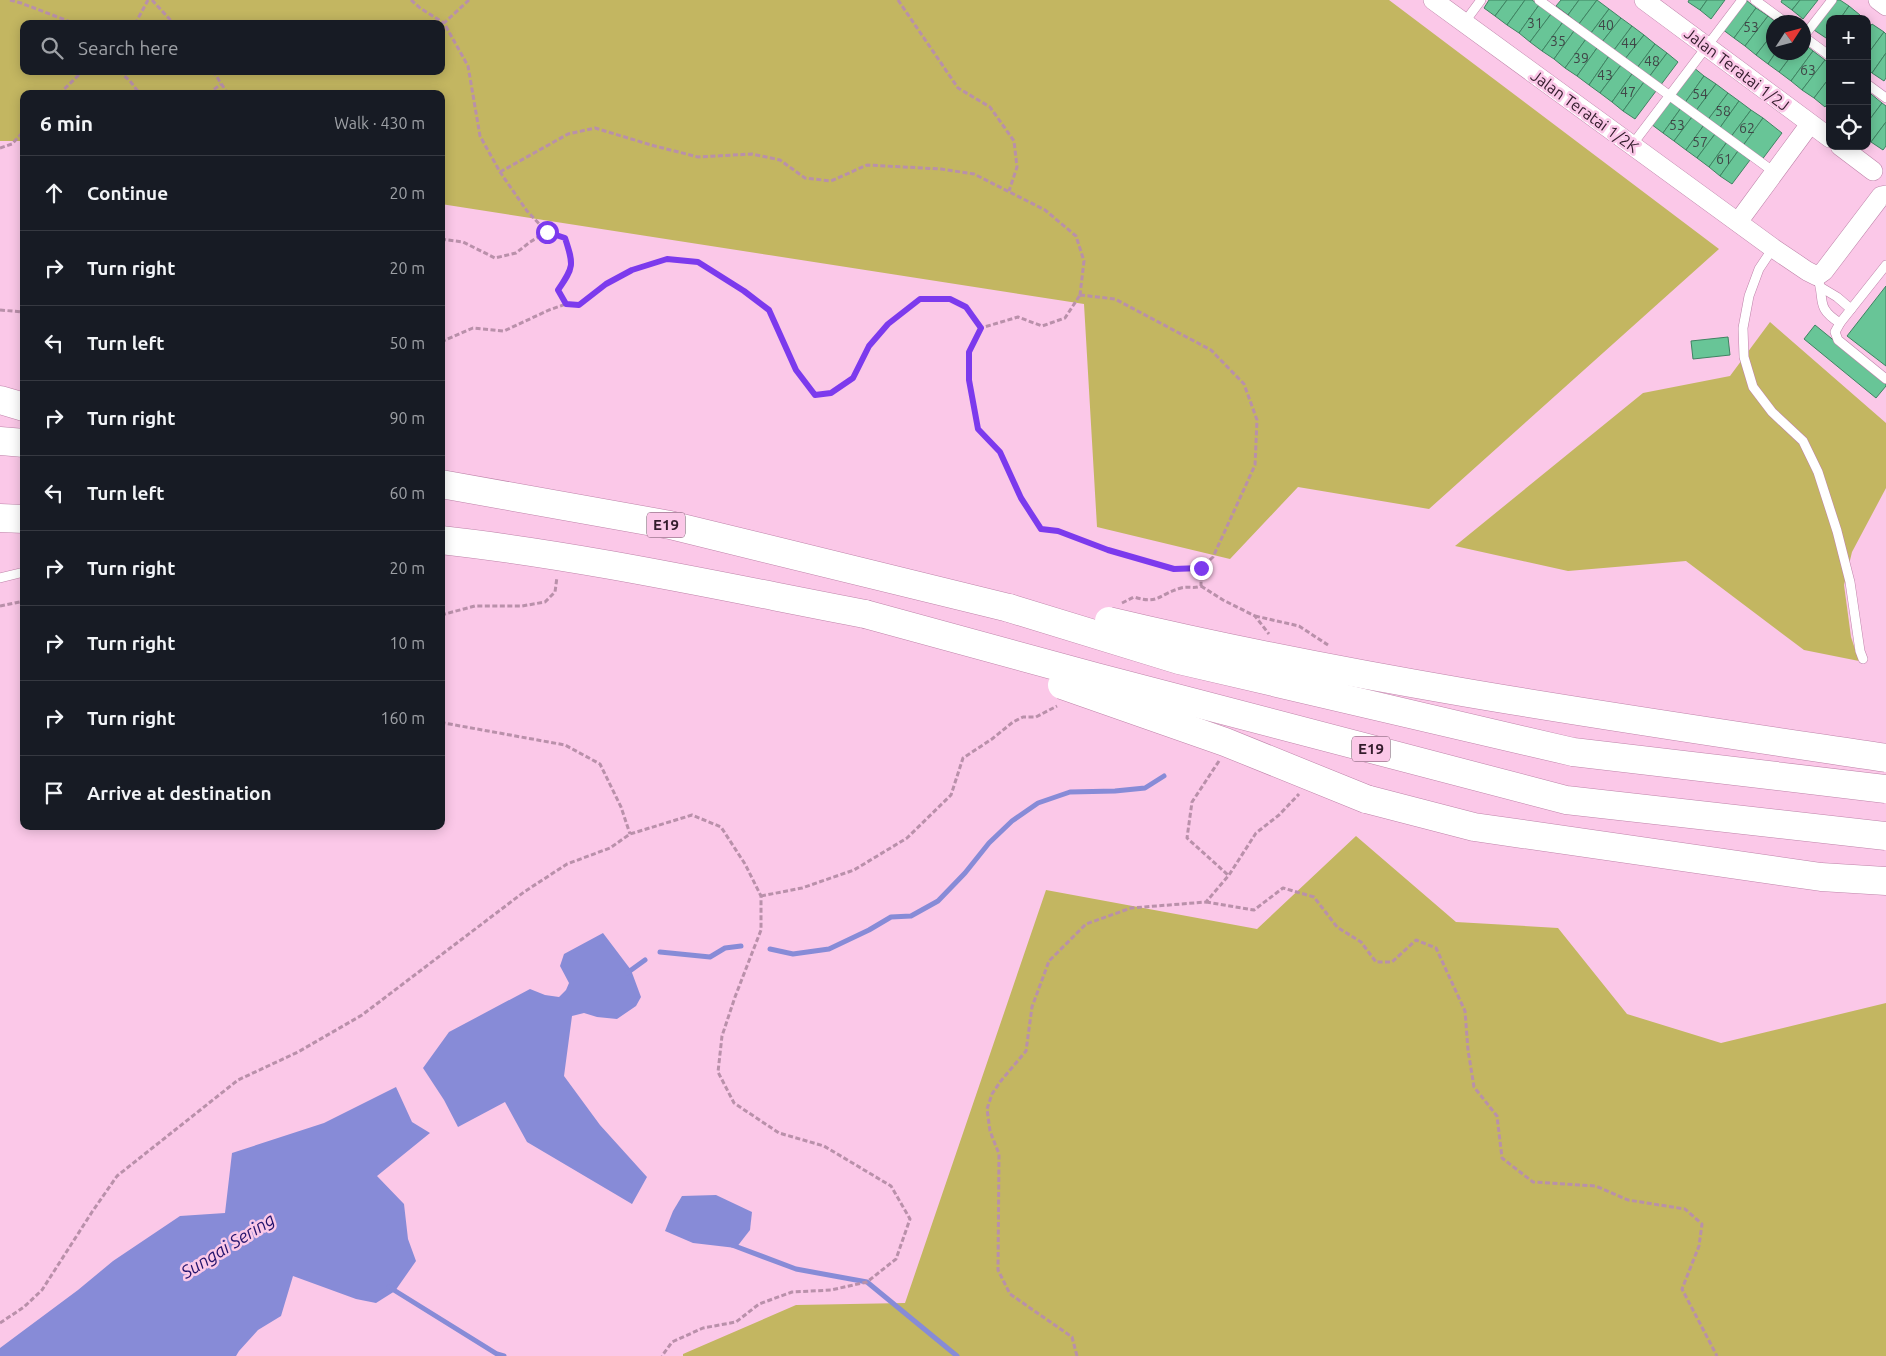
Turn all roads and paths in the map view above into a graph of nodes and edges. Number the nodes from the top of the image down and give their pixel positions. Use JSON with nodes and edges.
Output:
{"nodes":[{"id":1,"x":10,"y":0,"type":"edge"},
{"id":2,"x":148,"y":0,"type":"edge"},
{"id":3,"x":152,"y":0,"type":"edge"},
{"id":4,"x":411,"y":0,"type":"edge"},
{"id":5,"x":469,"y":0,"type":"edge"},
{"id":6,"x":898,"y":0,"type":"edge"},
{"id":7,"x":1433,"y":0,"type":"edge"},
{"id":8,"x":1481,"y":0,"type":"edge"},
{"id":9,"x":1539,"y":0,"type":"edge"},
{"id":10,"x":1644,"y":0,"type":"edge"},
{"id":11,"x":1742,"y":0,"type":"edge"},
{"id":12,"x":1754,"y":0,"type":"edge"},
{"id":13,"x":1832,"y":0,"type":"edge"},
{"id":14,"x":1878,"y":0,"type":"edge"},
{"id":15,"x":1886,"y":6,"type":"edge"},
{"id":16,"x":1775,"y":15,"type":"edge"},
{"id":17,"x":66,"y":20,"type":"edge"},
{"id":18,"x":137,"y":20,"type":"edge"},
{"id":19,"x":170,"y":20,"type":"edge"},
{"id":20,"x":439,"y":20,"type":"edge"},
{"id":21,"x":445,"y":22,"type":"edge"},
{"id":22,"x":1464,"y":23,"type":"junction"},
{"id":23,"x":445,"y":25,"type":"edge"},
{"id":24,"x":1811,"y":27,"type":"edge"},
{"id":25,"x":1811,"y":41,"type":"edge"},
{"id":26,"x":1706,"y":46,"type":"junction"},
{"id":27,"x":1826,"y":53,"type":"edge"},
{"id":28,"x":79,"y":75,"type":"edge"},
{"id":29,"x":124,"y":75,"type":"edge"},
{"id":30,"x":215,"y":75,"type":"edge"},
{"id":31,"x":221,"y":84,"type":"junction"},
{"id":32,"x":1871,"y":87,"type":"edge"},
{"id":33,"x":63,"y":90,"type":"edge"},
{"id":34,"x":137,"y":90,"type":"edge"},
{"id":35,"x":213,"y":90,"type":"edge"},
{"id":36,"x":225,"y":90,"type":"edge"},
{"id":37,"x":1670,"y":95,"type":"junction"},
{"id":38,"x":1886,"y":98,"type":"edge"},
{"id":39,"x":1810,"y":124,"type":"junction"},
{"id":40,"x":20,"y":135,"type":"edge"},
{"id":41,"x":1826,"y":135,"type":"edge"},
{"id":42,"x":1632,"y":145,"type":"junction"},
{"id":43,"x":0,"y":148,"type":"edge"},
{"id":44,"x":1846,"y":150,"type":"edge"},
{"id":45,"x":1873,"y":170,"type":"dead end"},
{"id":46,"x":500,"y":172,"type":"junction"},
{"id":47,"x":1774,"y":172,"type":"junction"},
{"id":48,"x":1009,"y":191,"type":"junction"},
{"id":49,"x":1886,"y":195,"type":"edge"},
{"id":50,"x":1738,"y":222,"type":"junction"},
{"id":51,"x":547,"y":232,"type":"junction"},
{"id":52,"x":445,"y":240,"type":"edge"},
{"id":53,"x":1773,"y":248,"type":"junction"},
{"id":54,"x":1886,"y":265,"type":"edge"},
{"id":55,"x":1819,"y":282,"type":"junction"},
{"id":56,"x":1080,"y":295,"type":"junction"},
{"id":57,"x":566,"y":304,"type":"junction"},
{"id":58,"x":1851,"y":309,"type":"junction"},
{"id":59,"x":0,"y":310,"type":"edge"},
{"id":60,"x":20,"y":312,"type":"edge"},
{"id":61,"x":1840,"y":323,"type":"junction"},
{"id":62,"x":981,"y":328,"type":"junction"},
{"id":63,"x":445,"y":340,"type":"edge"},
{"id":64,"x":1886,"y":379,"type":"edge"},
{"id":65,"x":0,"y":400,"type":"edge"},
{"id":66,"x":20,"y":406,"type":"edge"},
{"id":67,"x":0,"y":441,"type":"edge"},
{"id":68,"x":20,"y":442,"type":"edge"},
{"id":69,"x":445,"y":485,"type":"edge"},
{"id":70,"x":0,"y":518,"type":"edge"},
{"id":71,"x":20,"y":519,"type":"edge"},
{"id":72,"x":445,"y":540,"type":"edge"},
{"id":73,"x":559,"y":556,"type":"junction"},
{"id":74,"x":20,"y":573,"type":"edge"},
{"id":75,"x":0,"y":578,"type":"edge"},
{"id":76,"x":20,"y":602,"type":"edge"},
{"id":77,"x":0,"y":606,"type":"edge"},
{"id":78,"x":1009,"y":608,"type":"junction"},
{"id":79,"x":445,"y":614,"type":"edge"},
{"id":80,"x":865,"y":614,"type":"junction"},
{"id":81,"x":1862,"y":660,"type":"dead end"},
{"id":82,"x":445,"y":722,"type":"edge"},
{"id":83,"x":963,"y":758,"type":"dead end"},
{"id":84,"x":1886,"y":758,"type":"edge"},
{"id":85,"x":1886,"y":789,"type":"edge"},
{"id":86,"x":1301,"y":791,"type":"dead end"},
{"id":87,"x":630,"y":834,"type":"junction"},
{"id":88,"x":1886,"y":836,"type":"edge"},
{"id":89,"x":1886,"y":881,"type":"edge"},
{"id":90,"x":761,"y":896,"type":"junction"},
{"id":91,"x":1206,"y":902,"type":"junction"},
{"id":92,"x":0,"y":1322,"type":"edge"},
{"id":93,"x":662,"y":1356,"type":"edge"},
{"id":94,"x":1077,"y":1356,"type":"edge"},
{"id":95,"x":1716,"y":1356,"type":"edge"}],
"edges":[{"from":1,"to":17,"type":"path"},
{"from":2,"to":18,"type":"path"},
{"from":3,"to":19,"type":"path"},
{"from":4,"to":20,"type":"path"},
{"from":5,"to":21,"type":"path"},
{"from":6,"to":48,"type":"path"},
{"from":7,"to":22,"type":"street","name":"Jalan Teratai 1/2K"},
{"from":8,"to":22,"type":"lane"},
{"from":9,"to":37,"type":"lane"},
{"from":10,"to":26,"type":"street","name":"Jalan Teratai 1/2J"},
{"from":11,"to":26,"type":"lane"},
{"from":12,"to":16,"type":"lane"},
{"from":13,"to":24,"type":"lane"},
{"from":14,"to":15,"type":"street"},
{"from":22,"to":42,"type":"street","name":"Jalan Teratai 1/2K"},
{"from":23,"to":46,"type":"path"},
{"from":25,"to":27,"type":"lane"},
{"from":26,"to":37,"type":"lane"},
{"from":26,"to":39,"type":"street","name":"Jalan Teratai 1/2J"},
{"from":28,"to":33,"type":"path"},
{"from":29,"to":34,"type":"path"},
{"from":30,"to":31,"type":"path"},
{"from":31,"to":35,"type":"path"},
{"from":31,"to":36,"type":"path"},
{"from":32,"to":38,"type":"lane"},
{"from":37,"to":42,"type":"lane"},
{"from":37,"to":47,"type":"lane"},
{"from":39,"to":41,"type":"street","name":"Jalan Teratai 1/2J"},
{"from":39,"to":47,"type":"street"},
{"from":40,"to":43,"type":"path"},
{"from":42,"to":50,"type":"street","name":"Jalan Teratai 1/2K"},
{"from":44,"to":45,"type":"street"},
{"from":46,"to":48,"type":"path"},
{"from":46,"to":51,"type":"path"},
{"from":47,"to":50,"type":"street"},
{"from":48,"to":56,"type":"path"},
{"from":49,"to":55,"type":"street"},
{"from":50,"to":53,"type":"street","name":"Jalan Teratai 1/2K"},
{"from":51,"to":52,"type":"path"},
{"from":51,"to":57,"type":"path"},
{"from":53,"to":55,"type":"street","name":"Jalan Teratai 1/2K"},
{"from":53,"to":81,"type":"lane"},
{"from":54,"to":58,"type":"lane"},
{"from":55,"to":58,"type":"lane"},
{"from":55,"to":61,"type":"lane"},
{"from":56,"to":62,"type":"path"},
{"from":56,"to":62,"type":"path"},
{"from":57,"to":62,"type":"path"},
{"from":57,"to":63,"type":"path"},
{"from":58,"to":61,"type":"lane"},
{"from":59,"to":60,"type":"path"},
{"from":61,"to":64,"type":"lane"},
{"from":65,"to":66,"type":"highway"},
{"from":67,"to":68,"type":"highway"},
{"from":69,"to":78,"type":"highway","number":"E19"},
{"from":70,"to":71,"type":"highway"},
{"from":72,"to":73,"type":"highway","number":"E19"},
{"from":73,"to":79,"type":"path"},
{"from":73,"to":80,"type":"highway","number":"E19"},
{"from":74,"to":75,"type":"lane"},
{"from":76,"to":77,"type":"path"},
{"from":78,"to":84,"type":"highway","bridge":true},
{"from":78,"to":85,"type":"highway","number":"E19","bridge":true},
{"from":80,"to":88,"type":"highway","number":"E19","bridge":true},
{"from":80,"to":89,"type":"highway","bridge":true},
{"from":82,"to":87,"type":"path"},
{"from":83,"to":90,"type":"path"},
{"from":86,"to":91,"type":"path"},
{"from":87,"to":90,"type":"path"},
{"from":87,"to":92,"type":"path"},
{"from":90,"to":93,"type":"path"},
{"from":91,"to":94,"type":"path"},
{"from":91,"to":95,"type":"path"}]}
